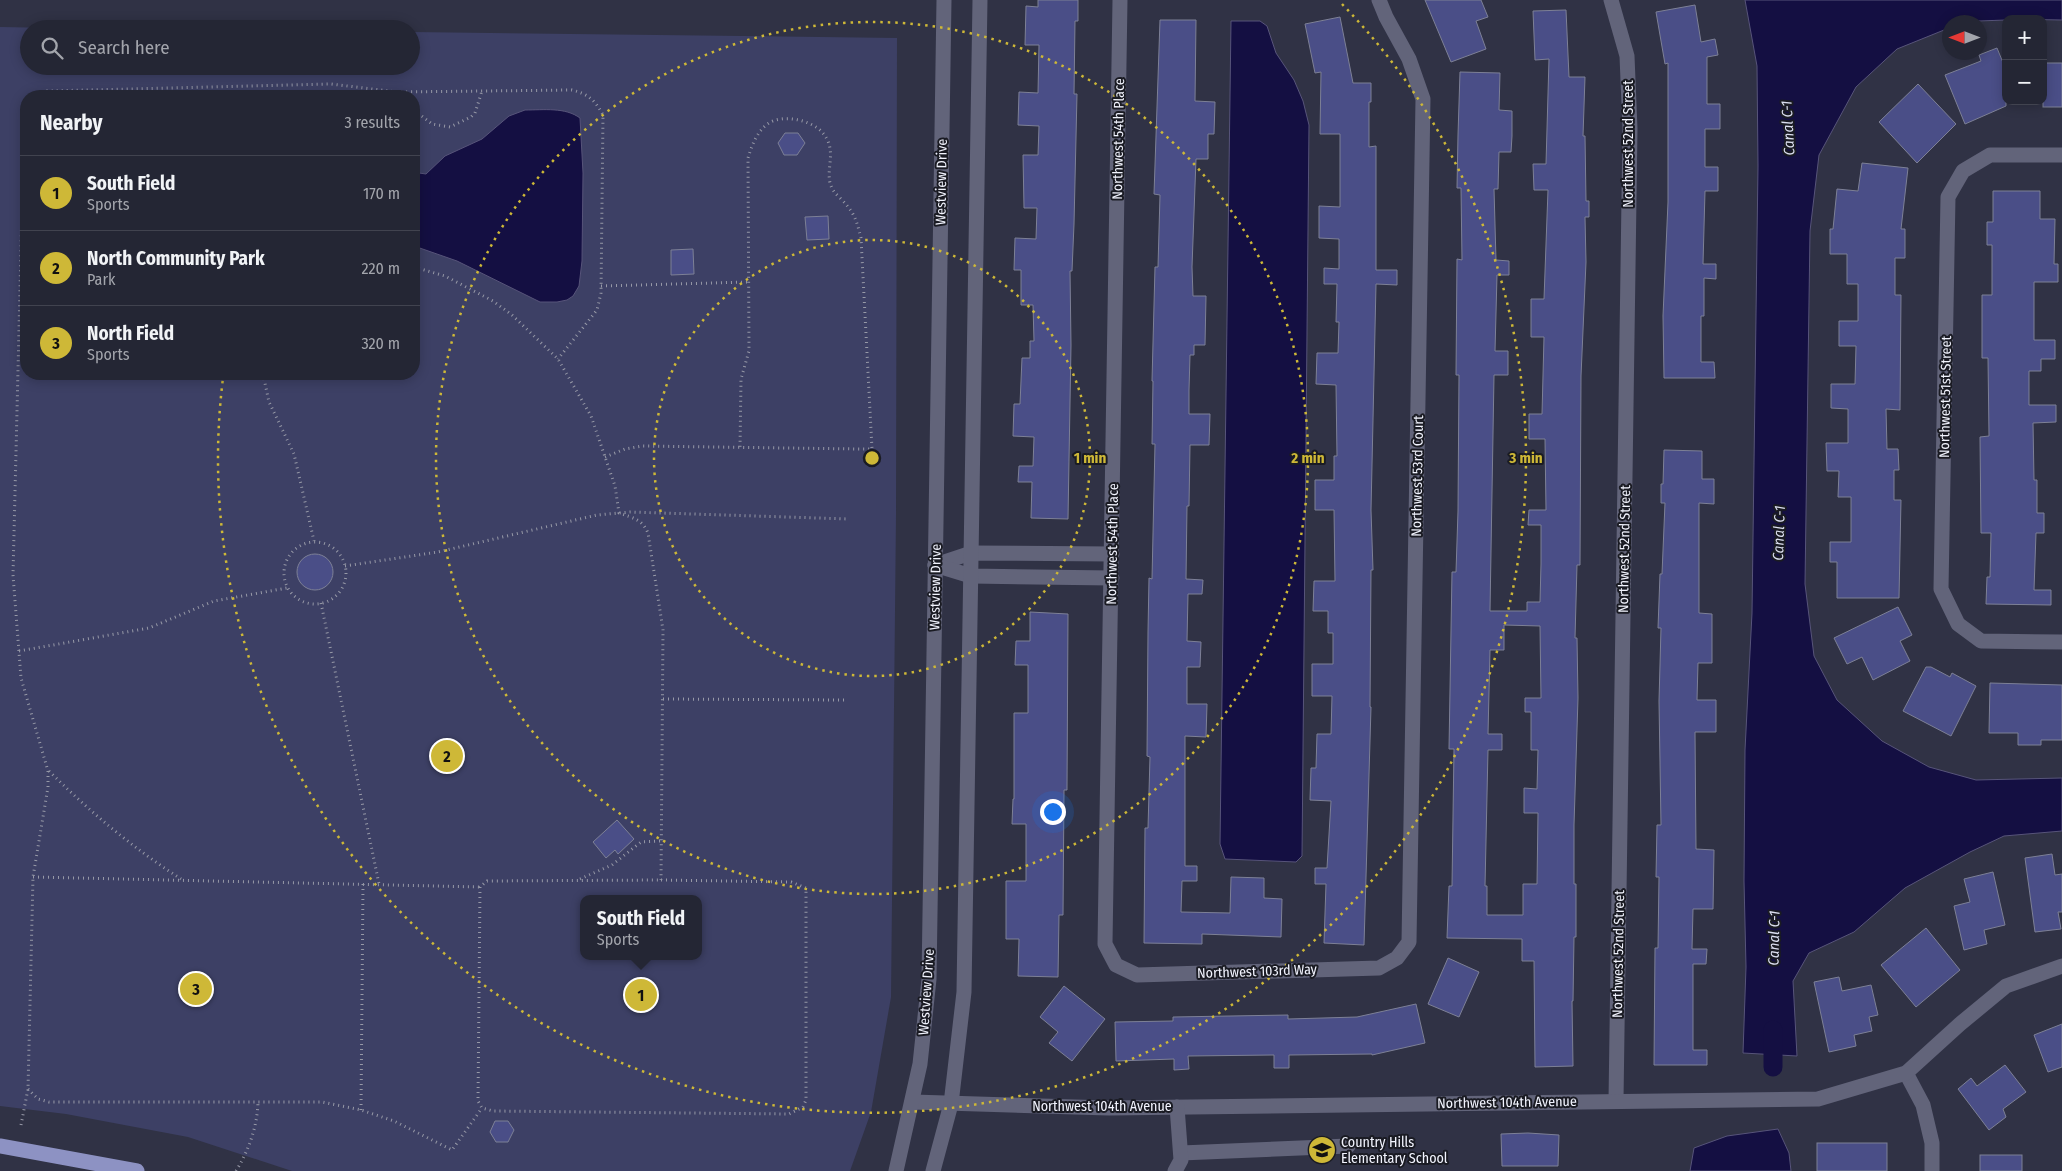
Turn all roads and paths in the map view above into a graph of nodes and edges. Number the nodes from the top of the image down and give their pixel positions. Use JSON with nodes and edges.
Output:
{"nodes":[{"id":1,"x":944,"y":0,"type":"edge"},
{"id":2,"x":980,"y":0,"type":"edge"},
{"id":3,"x":1120,"y":0,"type":"edge"},
{"id":4,"x":1379,"y":0,"type":"edge"},
{"id":5,"x":1611,"y":0,"type":"edge"},
{"id":6,"x":118,"y":90,"type":"edge"},
{"id":7,"x":380,"y":90,"type":"edge"},
{"id":8,"x":420,"y":92,"type":"edge"},
{"id":9,"x":482,"y":92,"type":"junction"},
{"id":10,"x":420,"y":115,"type":"edge"},
{"id":11,"x":2062,"y":155,"type":"edge"},
{"id":12,"x":20,"y":266,"type":"edge"},
{"id":13,"x":420,"y":269,"type":"edge"},
{"id":14,"x":749,"y":282,"type":"junction"},
{"id":15,"x":601,"y":286,"type":"junction"},
{"id":16,"x":19,"y":301,"type":"joint"},
{"id":17,"x":558,"y":359,"type":"junction"},
{"id":18,"x":264,"y":380,"type":"edge"},
{"id":19,"x":740,"y":448,"type":"junction"},
{"id":20,"x":605,"y":457,"type":"junction"},
{"id":21,"x":619,"y":513,"type":"junction"},
{"id":22,"x":849,"y":519,"type":"dead end"},
{"id":23,"x":314,"y":541,"type":"junction"},
{"id":24,"x":971,"y":553,"type":"junction"},
{"id":25,"x":1112,"y":554,"type":"junction"},
{"id":26,"x":935,"y":565,"type":"junction"},
{"id":27,"x":345,"y":566,"type":"junction"},
{"id":28,"x":971,"y":576,"type":"junction"},
{"id":29,"x":1112,"y":578,"type":"junction"},
{"id":30,"x":288,"y":588,"type":"junction"},
{"id":31,"x":321,"y":603,"type":"junction"},
{"id":32,"x":2062,"y":642,"type":"edge"},
{"id":33,"x":19,"y":651,"type":"junction"},
{"id":34,"x":663,"y":699,"type":"junction"},
{"id":35,"x":844,"y":700,"type":"dead end"},
{"id":36,"x":48,"y":771,"type":"junction"},
{"id":37,"x":661,"y":841,"type":"junction"},
{"id":38,"x":33,"y":877,"type":"junction"},
{"id":39,"x":182,"y":880,"type":"junction"},
{"id":40,"x":577,"y":880,"type":"junction"},
{"id":41,"x":661,"y":880,"type":"junction"},
{"id":42,"x":363,"y":884,"type":"junction"},
{"id":43,"x":379,"y":884,"type":"junction"},
{"id":44,"x":480,"y":887,"type":"junction"},
{"id":45,"x":1397,"y":958,"type":"joint"},
{"id":46,"x":1116,"y":965,"type":"joint"},
{"id":47,"x":2062,"y":966,"type":"edge"},
{"id":48,"x":1906,"y":1073,"type":"junction"},
{"id":49,"x":28,"y":1089,"type":"junction"},
{"id":50,"x":1616,"y":1101,"type":"junction"},
{"id":51,"x":913,"y":1102,"type":"junction"},
{"id":52,"x":258,"y":1103,"type":"junction"},
{"id":53,"x":951,"y":1104,"type":"junction"},
{"id":54,"x":1177,"y":1107,"type":"junction"},
{"id":55,"x":482,"y":1108,"type":"junction"},
{"id":56,"x":361,"y":1110,"type":"junction"},
{"id":57,"x":21,"y":1125,"type":"dead end"},
{"id":58,"x":0,"y":1146,"type":"edge"},
{"id":59,"x":1348,"y":1146,"type":"dead end"},
{"id":60,"x":1180,"y":1153,"type":"junction"},
{"id":61,"x":137,"y":1171,"type":"edge"},
{"id":62,"x":236,"y":1171,"type":"edge"},
{"id":63,"x":896,"y":1171,"type":"edge"},
{"id":64,"x":933,"y":1171,"type":"edge"},
{"id":65,"x":1175,"y":1171,"type":"edge"},
{"id":66,"x":1932,"y":1171,"type":"edge"}],
"edges":[{"from":1,"to":26,"type":"street","name":"Westview Drive"},
{"from":2,"to":24,"type":"street"},
{"from":3,"to":25,"type":"street","name":"Northwest 54th Place"},
{"from":4,"to":45,"type":"street","name":"Northwest 53rd Court"},
{"from":5,"to":50,"type":"street","name":"Northwest 52nd Street"},
{"from":6,"to":7,"type":"path"},
{"from":8,"to":9,"type":"path"},
{"from":9,"to":10,"type":"path"},
{"from":9,"to":15,"type":"path"},
{"from":11,"to":32,"type":"street","name":"Northwest 51st Street"},
{"from":12,"to":16,"type":"path"},
{"from":13,"to":17,"type":"path"},
{"from":14,"to":15,"type":"path"},
{"from":14,"to":19,"type":"path"},
{"from":14,"to":19,"type":"path"},
{"from":15,"to":17,"type":"path"},
{"from":16,"to":33,"type":"path"},
{"from":17,"to":20,"type":"path"},
{"from":18,"to":23,"type":"path"},
{"from":19,"to":20,"type":"path"},
{"from":20,"to":21,"type":"path"},
{"from":21,"to":22,"type":"path"},
{"from":21,"to":27,"type":"path"},
{"from":21,"to":34,"type":"path"},
{"from":23,"to":27,"type":"path"},
{"from":23,"to":30,"type":"path"},
{"from":24,"to":25,"type":"street"},
{"from":24,"to":26,"type":"street"},
{"from":24,"to":28,"type":"street"},
{"from":25,"to":29,"type":"street","name":"Northwest 54th Place"},
{"from":26,"to":28,"type":"street"},
{"from":26,"to":51,"type":"street","name":"Westview Drive"},
{"from":27,"to":31,"type":"path"},
{"from":28,"to":29,"type":"street"},
{"from":28,"to":53,"type":"street"},
{"from":29,"to":46,"type":"street","name":"Northwest 54th Place"},
{"from":30,"to":31,"type":"path"},
{"from":30,"to":33,"type":"path"},
{"from":31,"to":43,"type":"path"},
{"from":33,"to":36,"type":"path"},
{"from":34,"to":35,"type":"path"},
{"from":34,"to":37,"type":"path"},
{"from":36,"to":38,"type":"path"},
{"from":36,"to":39,"type":"path"},
{"from":37,"to":40,"type":"path"},
{"from":37,"to":41,"type":"path"},
{"from":38,"to":39,"type":"path"},
{"from":38,"to":49,"type":"path"},
{"from":39,"to":42,"type":"path"},
{"from":40,"to":41,"type":"path"},
{"from":40,"to":44,"type":"path"},
{"from":41,"to":55,"type":"path"},
{"from":42,"to":43,"type":"path"},
{"from":42,"to":56,"type":"path"},
{"from":43,"to":44,"type":"path"},
{"from":44,"to":55,"type":"path"},
{"from":45,"to":46,"type":"street","name":"Northwest 103rd Way"},
{"from":47,"to":48,"type":"street","name":"Northwest 104th Avenue"},
{"from":48,"to":50,"type":"street","name":"Northwest 104th Avenue"},
{"from":48,"to":66,"type":"street"},
{"from":49,"to":52,"type":"path"},
{"from":49,"to":57,"type":"path"},
{"from":50,"to":54,"type":"street","name":"Northwest 104th Avenue"},
{"from":51,"to":53,"type":"street","name":"Northwest 104th Avenue"},
{"from":51,"to":63,"type":"street","name":"Westview Drive"},
{"from":52,"to":56,"type":"path"},
{"from":52,"to":62,"type":"path"},
{"from":53,"to":54,"type":"street","name":"Northwest 104th Avenue"},
{"from":53,"to":64,"type":"street"},
{"from":54,"to":60,"type":"street"},
{"from":55,"to":56,"type":"path"},
{"from":58,"to":61,"type":"main road"},
{"from":59,"to":60,"type":"street"},
{"from":60,"to":65,"type":"street"}]}
